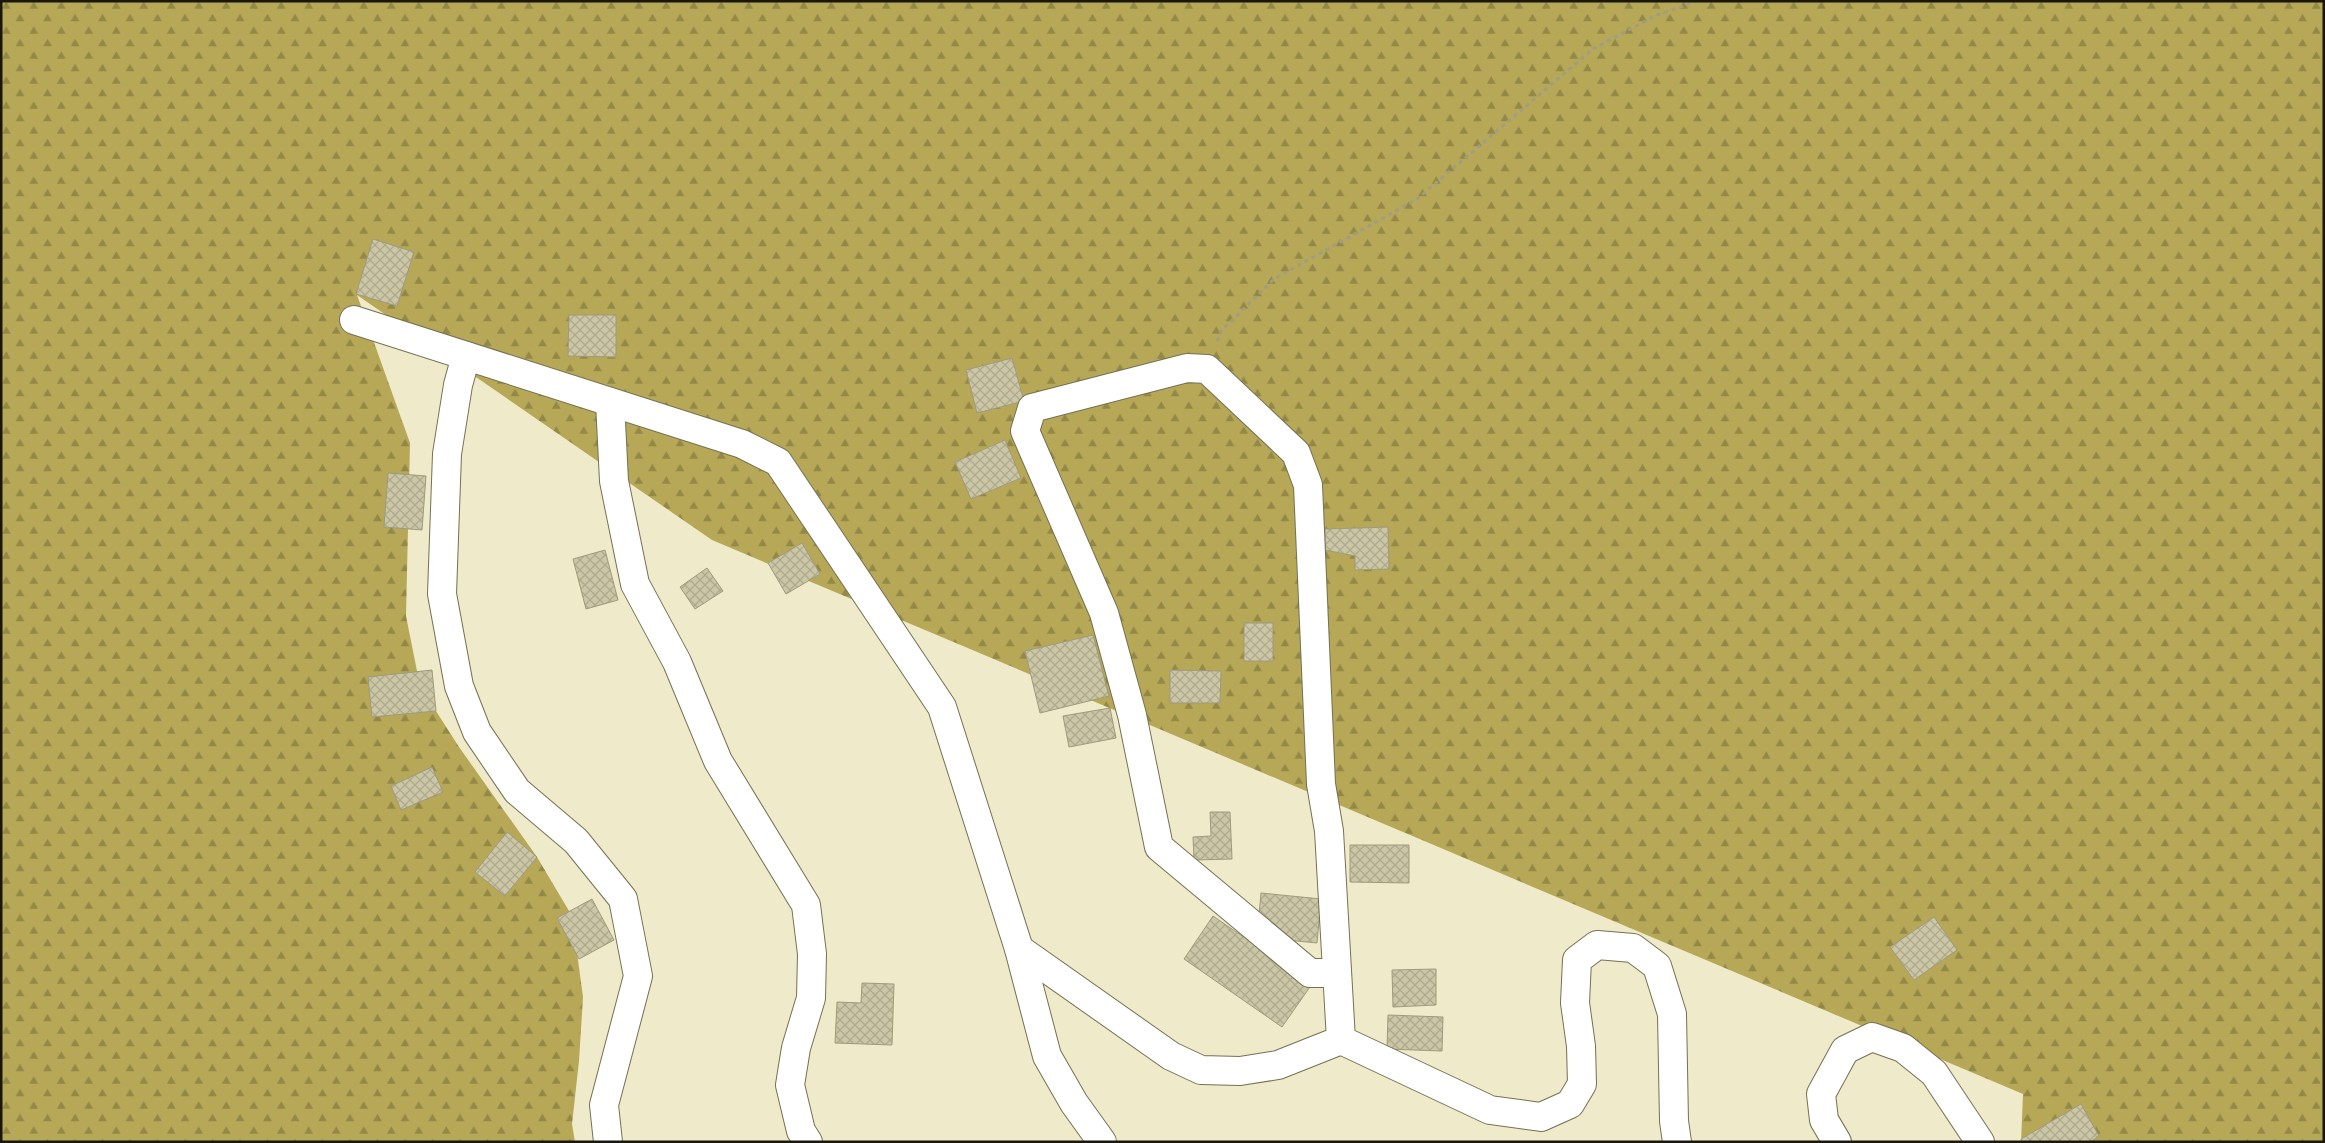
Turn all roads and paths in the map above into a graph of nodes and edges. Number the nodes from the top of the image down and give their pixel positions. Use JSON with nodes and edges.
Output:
{"nodes":[{"id":1,"x":1698,"y":1,"type":"edge"},
{"id":2,"x":354,"y":320,"type":"dead end"},
{"id":3,"x":466,"y":356,"type":"junction"},
{"id":4,"x":1207,"y":369,"type":"junction"},
{"id":5,"x":610,"y":402,"type":"junction"},
{"id":6,"x":1019,"y":949,"type":"junction"},
{"id":7,"x":1337,"y":973,"type":"junction"},
{"id":8,"x":1341,"y":1040,"type":"junction"},
{"id":9,"x":608,"y":1142,"type":"edge"},
{"id":10,"x":808,"y":1142,"type":"edge"},
{"id":11,"x":1102,"y":1142,"type":"edge"},
{"id":12,"x":1677,"y":1142,"type":"edge"},
{"id":13,"x":1837,"y":1142,"type":"edge"},
{"id":14,"x":1980,"y":1142,"type":"edge"}],
"edges":[{"from":1,"to":4,"type":"path"},
{"from":2,"to":3,"type":"street"},
{"from":3,"to":5,"type":"street"},
{"from":3,"to":9,"type":"street"},
{"from":4,"to":7,"type":"street"},
{"from":4,"to":7,"type":"street"},
{"from":5,"to":6,"type":"street"},
{"from":5,"to":10,"type":"street"},
{"from":6,"to":8,"type":"street"},
{"from":6,"to":11,"type":"street"},
{"from":7,"to":8,"type":"street"},
{"from":8,"to":12,"type":"street"},
{"from":13,"to":14,"type":"street"}]}
